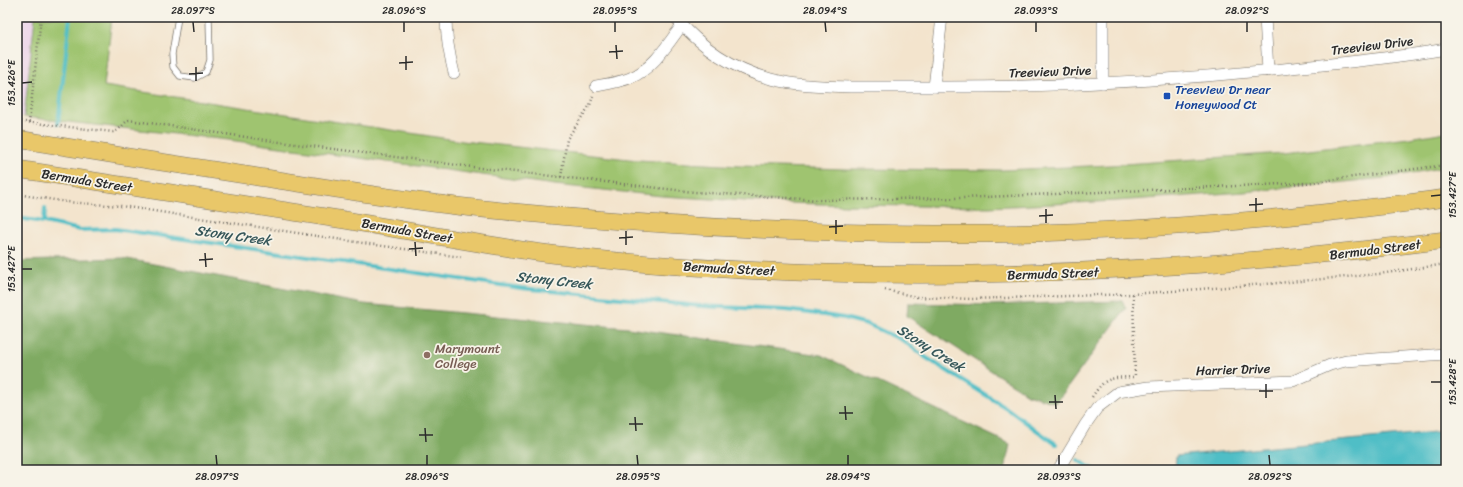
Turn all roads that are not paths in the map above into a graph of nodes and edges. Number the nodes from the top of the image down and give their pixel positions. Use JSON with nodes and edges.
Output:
{"nodes":[{"id":1,"x":178,"y":17,"type":"edge"},
{"id":2,"x":209,"y":17,"type":"edge"},
{"id":3,"x":446,"y":17,"type":"edge"},
{"id":4,"x":675,"y":17,"type":"edge"},
{"id":5,"x":942,"y":17,"type":"edge"},
{"id":6,"x":1104,"y":17,"type":"edge"},
{"id":7,"x":1265,"y":17,"type":"edge"},
{"id":8,"x":682,"y":26,"type":"junction"},
{"id":9,"x":1446,"y":49,"type":"edge"},
{"id":10,"x":1268,"y":71,"type":"junction"},
{"id":11,"x":454,"y":73,"type":"dead end"},
{"id":12,"x":1103,"y":83,"type":"junction"},
{"id":13,"x":596,"y":86,"type":"road end"},
{"id":14,"x":934,"y":87,"type":"junction"},
{"id":15,"x":17,"y":140,"type":"edge"},
{"id":16,"x":17,"y":169,"type":"edge"},
{"id":17,"x":1446,"y":198,"type":"edge"},
{"id":18,"x":1446,"y":240,"type":"edge"},
{"id":19,"x":1446,"y":354,"type":"edge"},
{"id":20,"x":1058,"y":470,"type":"edge"}],
"edges":[{"from":1,"to":2,"type":"lane"},
{"from":3,"to":11,"type":"street"},
{"from":4,"to":8,"type":"street","name":"Treeview Drive"},
{"from":5,"to":14,"type":"street"},
{"from":6,"to":12,"type":"street"},
{"from":7,"to":10,"type":"street"},
{"from":8,"to":13,"type":"street"},
{"from":8,"to":14,"type":"street","name":"Treeview Drive"},
{"from":9,"to":10,"type":"street","name":"Treeview Drive"},
{"from":10,"to":12,"type":"street","name":"Treeview Drive"},
{"from":12,"to":14,"type":"street","name":"Treeview Drive"},
{"from":15,"to":17,"type":"main road"},
{"from":16,"to":18,"type":"main road","name":"Bermuda Street"},
{"from":19,"to":20,"type":"street","name":"Harrier Drive"}]}
